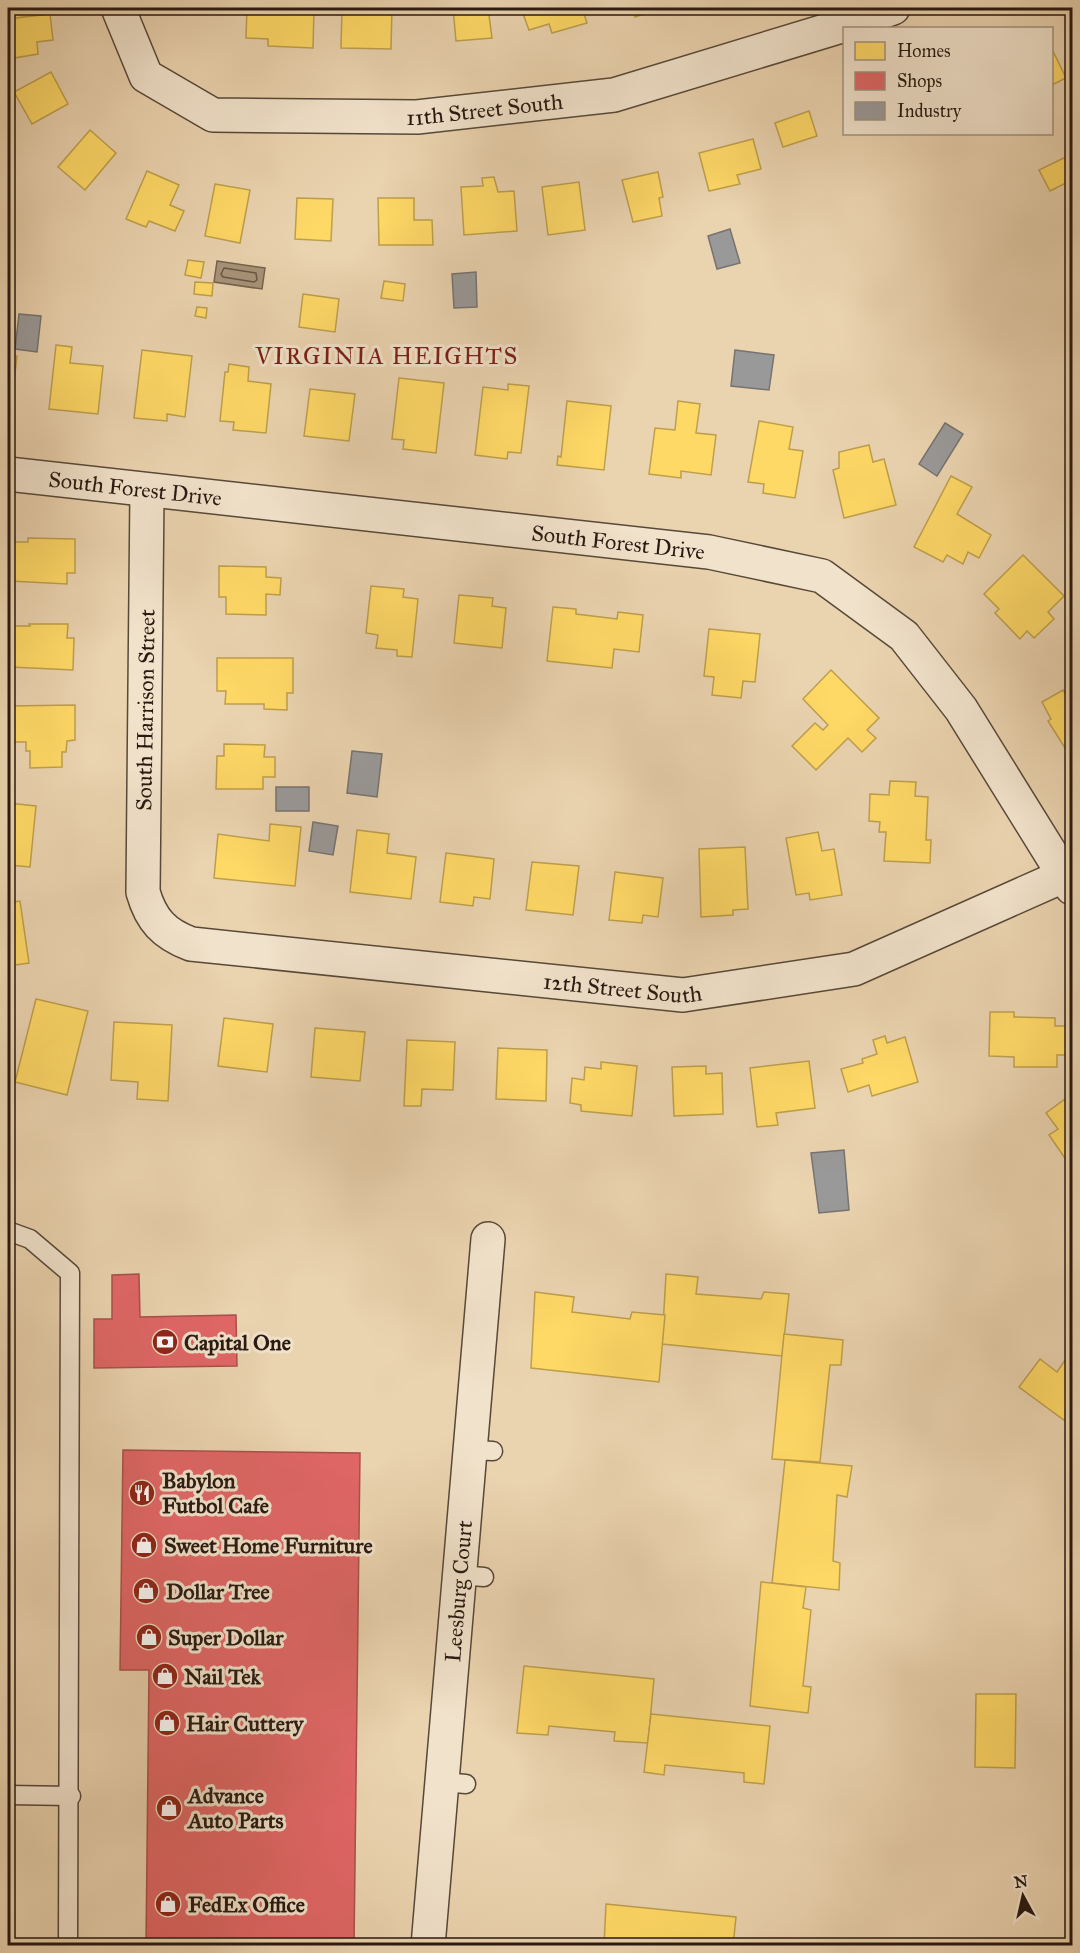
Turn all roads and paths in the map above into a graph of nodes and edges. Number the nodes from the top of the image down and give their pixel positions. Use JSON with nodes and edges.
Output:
{"nodes":[{"id":1,"x":118,"y":8,"type":"edge"},
{"id":2,"x":893,"y":8,"type":"edge"},
{"id":3,"x":8,"y":474,"type":"edge"},
{"id":4,"x":147,"y":491,"type":"junction"},
{"id":5,"x":1070,"y":879,"type":"edge"},
{"id":6,"x":159,"y":926,"type":"joint"},
{"id":7,"x":8,"y":1231,"type":"edge"},
{"id":8,"x":488,"y":1239,"type":"dead end"},
{"id":9,"x":8,"y":1795,"type":"edge"},
{"id":10,"x":70,"y":1796,"type":"junction"},
{"id":11,"x":68,"y":1946,"type":"edge"},
{"id":12,"x":428,"y":1946,"type":"edge"}],
"edges":[{"from":1,"to":2,"type":"street","name":"11th Street South"},
{"from":3,"to":4,"type":"street","name":"South Forest Drive"},
{"from":4,"to":5,"type":"street","name":"South Forest Drive"},
{"from":4,"to":6,"type":"street","name":"South Harrison Street"},
{"from":5,"to":6,"type":"street","name":"12th Street South"},
{"from":7,"to":10,"type":"lane"},
{"from":8,"to":12,"type":"street","name":"Leesburg Court"},
{"from":9,"to":10,"type":"lane"},
{"from":10,"to":11,"type":"lane"}]}
